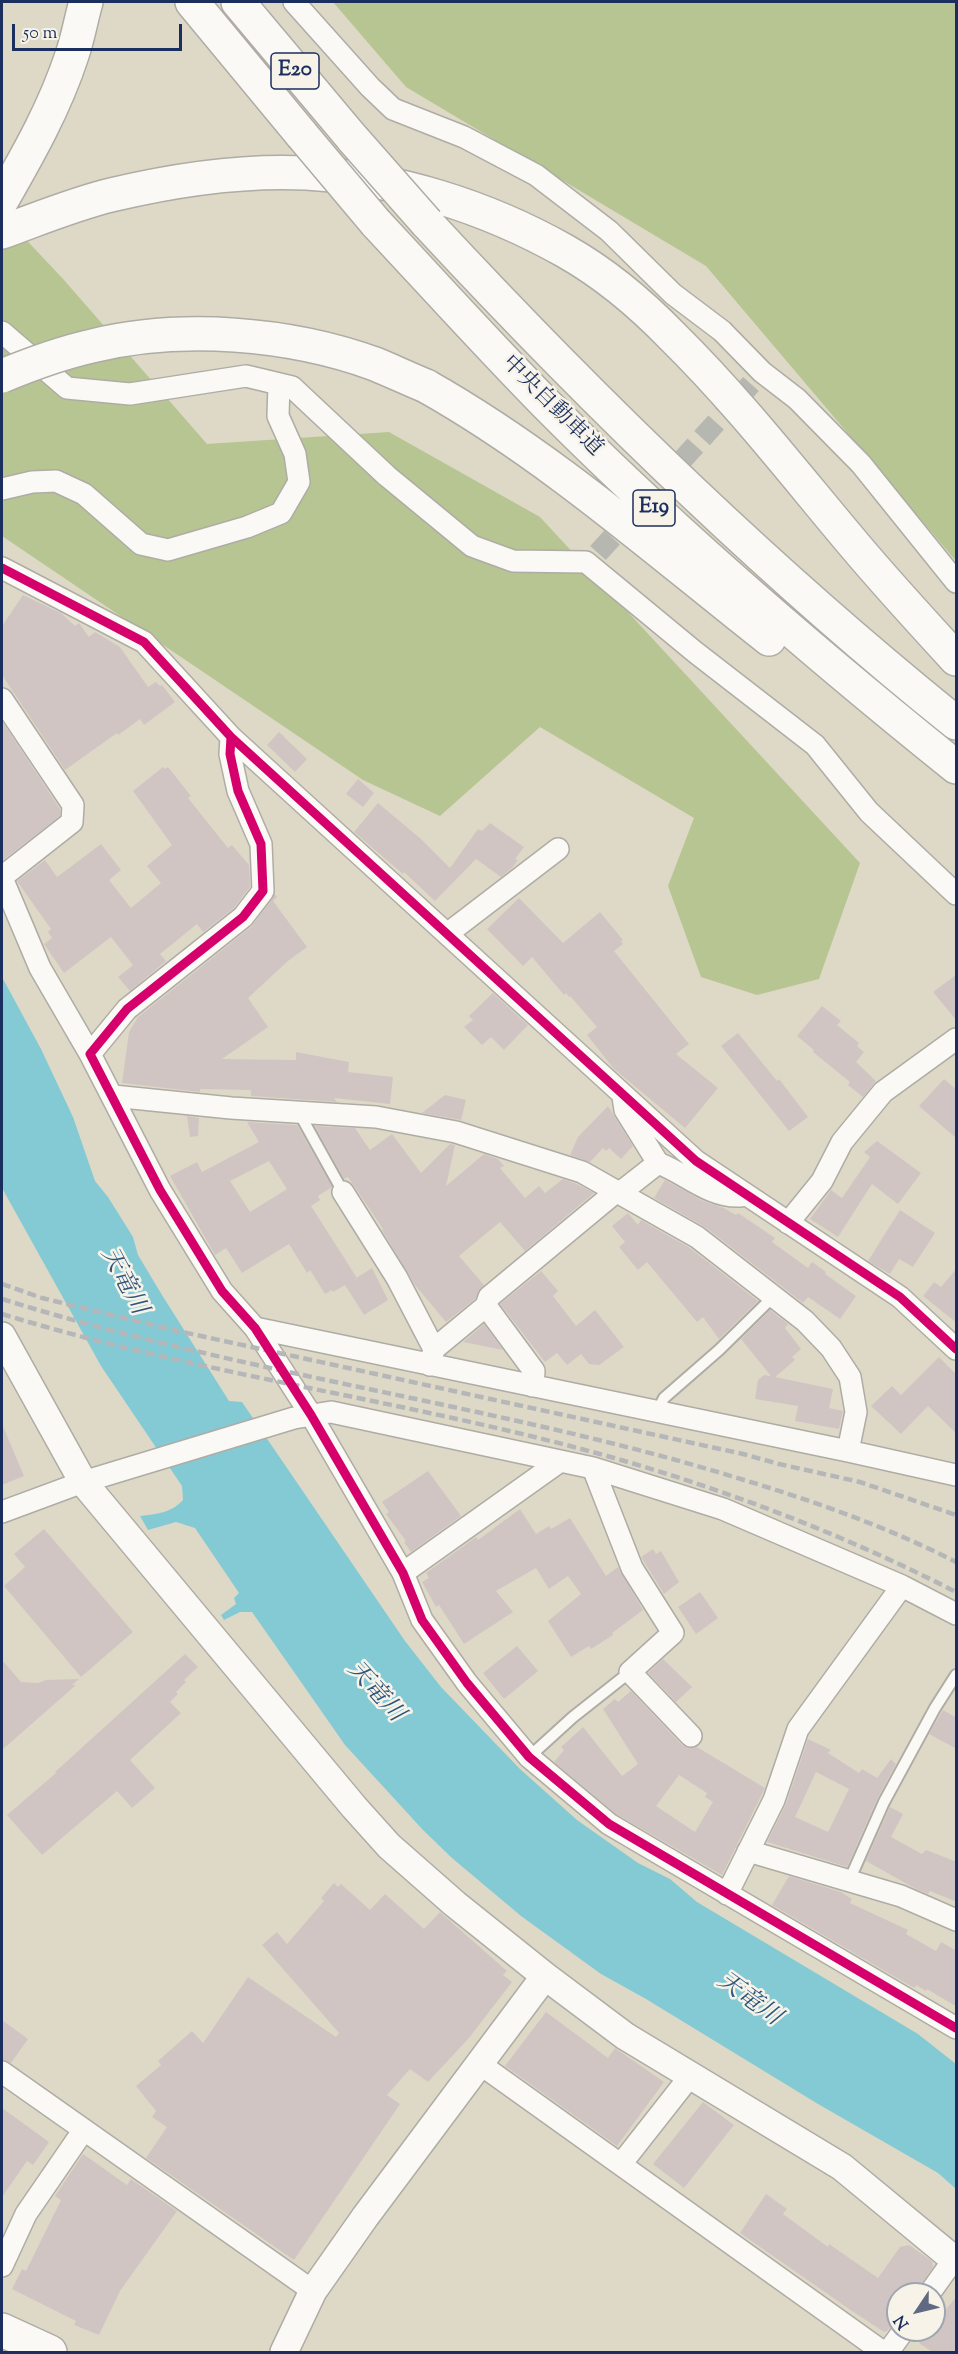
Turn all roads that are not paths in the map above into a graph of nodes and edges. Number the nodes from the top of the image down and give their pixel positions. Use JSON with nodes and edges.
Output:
{"nodes":[{"id":1,"x":86,"y":2,"type":"edge"},
{"id":2,"x":192,"y":2,"type":"edge"},
{"id":3,"x":238,"y":2,"type":"edge"},
{"id":4,"x":294,"y":2,"type":"edge"},
{"id":5,"x":2,"y":200,"type":"edge"},
{"id":6,"x":376,"y":223,"type":"joint"},
{"id":7,"x":427,"y":223,"type":"joint"},
{"id":8,"x":2,"y":232,"type":"edge"},
{"id":9,"x":2,"y":332,"type":"edge"},
{"id":10,"x":2,"y":376,"type":"edge"},
{"id":11,"x":279,"y":384,"type":"junction"},
{"id":12,"x":2,"y":489,"type":"edge"},
{"id":13,"x":2,"y":568,"type":"edge"},
{"id":14,"x":957,"y":582,"type":"edge"},
{"id":15,"x":957,"y":659,"type":"edge"},
{"id":16,"x":2,"y":699,"type":"edge"},
{"id":17,"x":957,"y":723,"type":"edge"},
{"id":18,"x":231,"y":737,"type":"junction"},
{"id":19,"x":957,"y":767,"type":"edge"},
{"id":20,"x":957,"y":787,"type":"edge"},
{"id":21,"x":558,"y":849,"type":"dead end"},
{"id":22,"x":2,"y":877,"type":"edge"},
{"id":23,"x":957,"y":894,"type":"edge"},
{"id":24,"x":447,"y":934,"type":"junction"},
{"id":25,"x":957,"y":1038,"type":"edge"},
{"id":26,"x":90,"y":1054,"type":"junction"},
{"id":27,"x":623,"y":1094,"type":"junction"},
{"id":28,"x":113,"y":1096,"type":"junction"},
{"id":29,"x":297,"y":1111,"type":"junction"},
{"id":30,"x":657,"y":1163,"type":"junction"},
{"id":31,"x":343,"y":1192,"type":"joint"},
{"id":32,"x":619,"y":1192,"type":"junction"},
{"id":33,"x":747,"y":1196,"type":"junction"},
{"id":34,"x":788,"y":1223,"type":"junction"},
{"id":35,"x":774,"y":1296,"type":"junction"},
{"id":36,"x":486,"y":1306,"type":"junction"},
{"id":37,"x":255,"y":1328,"type":"junction"},
{"id":38,"x":6,"y":1348,"type":"edge"},
{"id":39,"x":957,"y":1349,"type":"edge"},
{"id":40,"x":432,"y":1357,"type":"junction"},
{"id":41,"x":533,"y":1386,"type":"junction"},
{"id":42,"x":657,"y":1412,"type":"junction"},
{"id":43,"x":302,"y":1417,"type":"junction"},
{"id":44,"x":848,"y":1451,"type":"junction"},
{"id":45,"x":559,"y":1461,"type":"junction"},
{"id":46,"x":594,"y":1468,"type":"junction"},
{"id":47,"x":957,"y":1475,"type":"edge"},
{"id":48,"x":95,"y":1479,"type":"junction"},
{"id":49,"x":2,"y":1512,"type":"edge"},
{"id":50,"x":403,"y":1573,"type":"junction"},
{"id":51,"x":902,"y":1586,"type":"junction"},
{"id":52,"x":957,"y":1614,"type":"edge"},
{"id":53,"x":630,"y":1672,"type":"junction"},
{"id":54,"x":957,"y":1675,"type":"edge"},
{"id":55,"x":691,"y":1736,"type":"dead end"},
{"id":56,"x":529,"y":1757,"type":"junction"},
{"id":57,"x":748,"y":1851,"type":"junction"},
{"id":58,"x":849,"y":1881,"type":"junction"},
{"id":59,"x":727,"y":1894,"type":"junction"},
{"id":60,"x":957,"y":1920,"type":"edge"},
{"id":61,"x":545,"y":1976,"type":"junction"},
{"id":62,"x":957,"y":2028,"type":"edge"},
{"id":63,"x":480,"y":2064,"type":"junction"},
{"id":64,"x":2,"y":2072,"type":"edge"},
{"id":65,"x":691,"y":2075,"type":"junction"},
{"id":66,"x":83,"y":2131,"type":"junction"},
{"id":67,"x":621,"y":2164,"type":"junction"},
{"id":68,"x":955,"y":2260,"type":"edge"},
{"id":69,"x":2,"y":2266,"type":"edge"},
{"id":70,"x":938,"y":2282,"type":"edge"},
{"id":71,"x":313,"y":2291,"type":"junction"},
{"id":72,"x":2,"y":2330,"type":"edge"},
{"id":73,"x":50,"y":2352,"type":"edge"},
{"id":74,"x":284,"y":2352,"type":"edge"},
{"id":75,"x":883,"y":2352,"type":"edge"}],
"edges":[{"from":1,"to":5,"type":"main road"},
{"from":2,"to":6,"type":"main road","name":"中央自動車道","number":"E20","bridge":true},
{"from":3,"to":7,"type":"main road","name":"中央自動車道","number":"E20","bridge":true},
{"from":4,"to":14,"type":"street"},
{"from":6,"to":19,"type":"main road","name":"中央自動車道","number":"E19"},
{"from":7,"to":17,"type":"main road","name":"中央自動車道","number":"E19"},
{"from":8,"to":15,"type":"main road"},
{"from":9,"to":11,"type":"street"},
{"from":10,"to":20,"type":"main road","bridge":true},
{"from":11,"to":12,"type":"street"},
{"from":11,"to":23,"type":"street"},
{"from":13,"to":18,"type":"street"},
{"from":16,"to":22,"type":"street"},
{"from":18,"to":24,"type":"street"},
{"from":18,"to":26,"type":"street"},
{"from":21,"to":24,"type":"street"},
{"from":22,"to":26,"type":"street"},
{"from":24,"to":27,"type":"street"},
{"from":25,"to":34,"type":"street"},
{"from":26,"to":28,"type":"street"},
{"from":27,"to":30,"type":"street"},
{"from":27,"to":33,"type":"street"},
{"from":28,"to":29,"type":"street"},
{"from":28,"to":37,"type":"street"},
{"from":29,"to":31,"type":"lane"},
{"from":29,"to":32,"type":"street"},
{"from":30,"to":32,"type":"street"},
{"from":30,"to":33,"type":"street"},
{"from":31,"to":40,"type":"street"},
{"from":32,"to":35,"type":"street"},
{"from":32,"to":36,"type":"street"},
{"from":33,"to":34,"type":"street"},
{"from":34,"to":39,"type":"street"},
{"from":35,"to":42,"type":"lane"},
{"from":35,"to":44,"type":"street"},
{"from":36,"to":40,"type":"street"},
{"from":36,"to":41,"type":"street"},
{"from":37,"to":40,"type":"street"},
{"from":37,"to":43,"type":"street"},
{"from":38,"to":48,"type":"street"},
{"from":40,"to":41,"type":"street"},
{"from":41,"to":42,"type":"street"},
{"from":42,"to":44,"type":"street"},
{"from":43,"to":45,"type":"street"},
{"from":43,"to":48,"type":"street"},
{"from":43,"to":50,"type":"street"},
{"from":44,"to":47,"type":"street"},
{"from":45,"to":46,"type":"street"},
{"from":45,"to":50,"type":"street"},
{"from":46,"to":51,"type":"street"},
{"from":46,"to":53,"type":"street"},
{"from":48,"to":49,"type":"street"},
{"from":48,"to":61,"type":"street"},
{"from":50,"to":56,"type":"street"},
{"from":51,"to":52,"type":"street"},
{"from":51,"to":57,"type":"street"},
{"from":53,"to":55,"type":"street"},
{"from":53,"to":56,"type":"lane"},
{"from":54,"to":58,"type":"lane"},
{"from":56,"to":59,"type":"street"},
{"from":57,"to":58,"type":"street"},
{"from":57,"to":59,"type":"street"},
{"from":58,"to":60,"type":"street"},
{"from":59,"to":62,"type":"street"},
{"from":61,"to":63,"type":"street"},
{"from":61,"to":65,"type":"street"},
{"from":63,"to":67,"type":"street"},
{"from":63,"to":71,"type":"street"},
{"from":64,"to":66,"type":"street"},
{"from":65,"to":67,"type":"street"},
{"from":65,"to":68,"type":"street"},
{"from":66,"to":69,"type":"street"},
{"from":66,"to":71,"type":"street"},
{"from":67,"to":75,"type":"street"},
{"from":68,"to":70,"type":"street"},
{"from":71,"to":74,"type":"street"},
{"from":72,"to":73,"type":"main road"}]}
